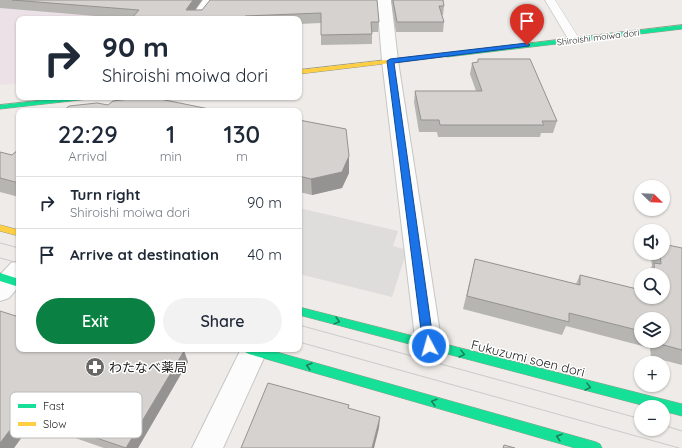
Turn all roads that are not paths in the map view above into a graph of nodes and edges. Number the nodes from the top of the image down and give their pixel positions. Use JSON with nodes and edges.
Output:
{"nodes":[{"id":1,"x":381,"y":0,"type":"edge"},
{"id":2,"x":550,"y":0,"type":"edge"},
{"id":3,"x":209,"y":1,"type":"edge"},
{"id":4,"x":224,"y":1,"type":"edge"},
{"id":5,"x":198,"y":16,"type":"edge"},
{"id":6,"x":682,"y":27,"type":"edge"},
{"id":7,"x":574,"y":40,"type":"junction"},
{"id":8,"x":390,"y":61,"type":"junction"},
{"id":9,"x":302,"y":72,"type":"edge"},
{"id":10,"x":62,"y":100,"type":"edge"},
{"id":11,"x":0,"y":107,"type":"edge"},
{"id":12,"x":0,"y":228,"type":"edge"},
{"id":13,"x":16,"y":232,"type":"edge"},
{"id":14,"x":302,"y":312,"type":"edge"},
{"id":15,"x":429,"y":346,"type":"junction"},
{"id":16,"x":252,"y":352,"type":"edge"},
{"id":17,"x":260,"y":352,"type":"edge"},
{"id":18,"x":682,"y":410,"type":"edge"},
{"id":19,"x":207,"y":448,"type":"edge"},
{"id":20,"x":596,"y":448,"type":"edge"}],
"edges":[{"from":1,"to":8,"type":"street"},
{"from":2,"to":7,"type":"lane"},
{"from":3,"to":4,"type":"street"},
{"from":3,"to":5,"type":"street"},
{"from":6,"to":7,"type":"main road","name":"Shiroishi moiwa dori"},
{"from":7,"to":8,"type":"main road","name":"Shiroishi moiwa dori"},
{"from":8,"to":9,"type":"main road","name":"Shiroishi moiwa dori"},
{"from":8,"to":15,"type":"street"},
{"from":10,"to":11,"type":"main road"},
{"from":12,"to":13,"type":"main road"},
{"from":14,"to":15,"type":"main road","name":"Fukuzumi soen dori","one_way":true},
{"from":15,"to":18,"type":"main road","name":"Fukuzumi soen dori","one_way":true},
{"from":16,"to":19,"type":"street"},
{"from":20,"to":17,"type":"main road","one_way":true}]}
